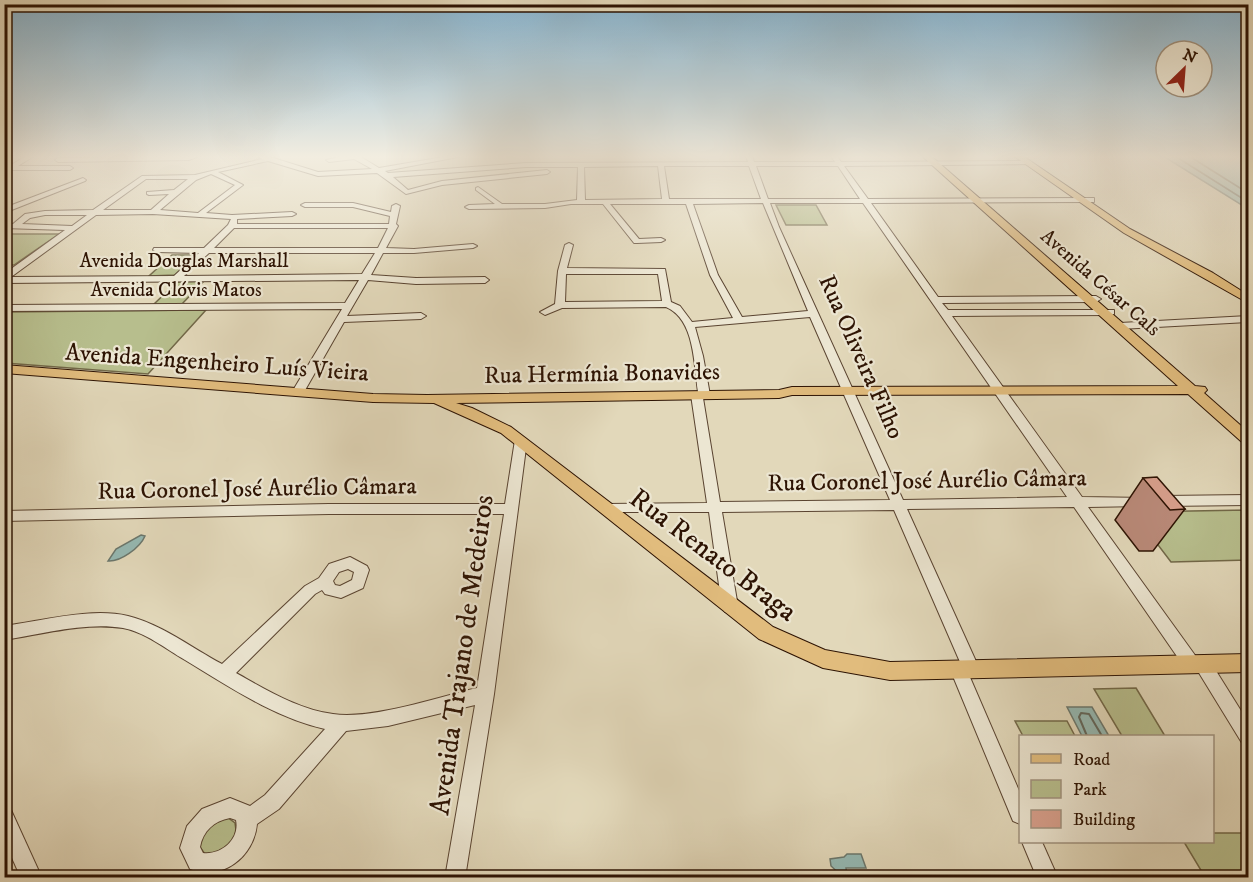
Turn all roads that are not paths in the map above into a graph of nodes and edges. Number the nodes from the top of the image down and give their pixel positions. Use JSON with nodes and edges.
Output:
{"nodes":[{"id":1,"x":42,"y":197,"type":"edge"},
{"id":2,"x":116,"y":197,"type":"edge"},
{"id":3,"x":172,"y":197,"type":"edge"},
{"id":4,"x":223,"y":197,"type":"edge"},
{"id":5,"x":403,"y":197,"type":"edge"},
{"id":6,"x":489,"y":197,"type":"edge"},
{"id":7,"x":581,"y":197,"type":"edge"},
{"id":8,"x":665,"y":197,"type":"edge"},
{"id":9,"x":763,"y":197,"type":"edge"},
{"id":10,"x":864,"y":197,"type":"edge"},
{"id":11,"x":976,"y":197,"type":"edge"},
{"id":12,"x":1082,"y":197,"type":"edge"},
{"id":13,"x":1086,"y":200,"type":"junction"},
{"id":14,"x":980,"y":201,"type":"junction"},
{"id":15,"x":581,"y":202,"type":"junction"},
{"id":16,"x":606,"y":202,"type":"junction"},
{"id":17,"x":666,"y":202,"type":"junction"},
{"id":18,"x":689,"y":202,"type":"junction"},
{"id":19,"x":868,"y":202,"type":"junction"},
{"id":20,"x":765,"y":203,"type":"junction"},
{"id":21,"x":499,"y":204,"type":"junction"},
{"id":22,"x":305,"y":205,"type":"dead end"},
{"id":23,"x":469,"y":207,"type":"dead end"},
{"id":24,"x":395,"y":210,"type":"junction"},
{"id":25,"x":153,"y":212,"type":"junction"},
{"id":26,"x":4,"y":213,"type":"edge"},
{"id":27,"x":94,"y":213,"type":"junction"},
{"id":28,"x":292,"y":214,"type":"dead end"},
{"id":29,"x":199,"y":215,"type":"junction"},
{"id":30,"x":28,"y":216,"type":"junction"},
{"id":31,"x":232,"y":221,"type":"junction"},
{"id":32,"x":4,"y":226,"type":"edge"},
{"id":33,"x":15,"y":226,"type":"junction"},
{"id":34,"x":394,"y":226,"type":"junction"},
{"id":35,"x":73,"y":228,"type":"junction"},
{"id":36,"x":662,"y":240,"type":"dead end"},
{"id":37,"x":568,"y":244,"type":"dead end"},
{"id":38,"x":473,"y":246,"type":"dead end"},
{"id":39,"x":208,"y":249,"type":"junction"},
{"id":40,"x":157,"y":250,"type":"dead end"},
{"id":41,"x":380,"y":251,"type":"junction"},
{"id":42,"x":562,"y":271,"type":"junction"},
{"id":43,"x":364,"y":277,"type":"junction"},
{"id":44,"x":4,"y":279,"type":"edge"},
{"id":45,"x":176,"y":279,"type":"junction"},
{"id":46,"x":485,"y":280,"type":"dead end"},
{"id":47,"x":1248,"y":293,"type":"edge"},
{"id":48,"x":1092,"y":299,"type":"junction"},
{"id":49,"x":936,"y":300,"type":"junction"},
{"id":50,"x":1248,"y":300,"type":"edge"},
{"id":51,"x":667,"y":304,"type":"junction"},
{"id":52,"x":560,"y":305,"type":"junction"},
{"id":53,"x":348,"y":306,"type":"junction"},
{"id":54,"x":4,"y":308,"type":"edge"},
{"id":55,"x":545,"y":312,"type":"dead end"},
{"id":56,"x":1107,"y":312,"type":"junction"},
{"id":57,"x":946,"y":313,"type":"junction"},
{"id":58,"x":814,"y":314,"type":"junction"},
{"id":59,"x":422,"y":316,"type":"dead end"},
{"id":60,"x":341,"y":319,"type":"junction"},
{"id":61,"x":1248,"y":319,"type":"edge"},
{"id":62,"x":739,"y":320,"type":"junction"},
{"id":63,"x":691,"y":326,"type":"junction"},
{"id":64,"x":1124,"y":326,"type":"junction"},
{"id":65,"x":4,"y":369,"type":"edge"},
{"id":66,"x":1196,"y":389,"type":"junction"},
{"id":67,"x":298,"y":392,"type":"junction"},
{"id":68,"x":1002,"y":392,"type":"junction"},
{"id":69,"x":850,"y":393,"type":"junction"},
{"id":70,"x":700,"y":395,"type":"junction"},
{"id":71,"x":427,"y":399,"type":"junction"},
{"id":72,"x":1248,"y":432,"type":"edge"},
{"id":73,"x":521,"y":440,"type":"junction"},
{"id":74,"x":1248,"y":440,"type":"edge"},
{"id":75,"x":1248,"y":500,"type":"edge"},
{"id":76,"x":1077,"y":501,"type":"junction"},
{"id":77,"x":896,"y":503,"type":"junction"},
{"id":78,"x":715,"y":506,"type":"junction"},
{"id":79,"x":510,"y":509,"type":"junction"},
{"id":80,"x":606,"y":509,"type":"junction"},
{"id":81,"x":4,"y":516,"type":"edge"},
{"id":82,"x":325,"y":582,"type":"dead end"},
{"id":83,"x":730,"y":607,"type":"junction"},
{"id":84,"x":4,"y":633,"type":"edge"},
{"id":85,"x":1197,"y":663,"type":"junction"},
{"id":86,"x":1248,"y":663,"type":"edge"},
{"id":87,"x":964,"y":668,"type":"junction"},
{"id":88,"x":223,"y":674,"type":"junction"},
{"id":89,"x":485,"y":694,"type":"junction"},
{"id":90,"x":342,"y":723,"type":"junction"},
{"id":91,"x":1248,"y":736,"type":"edge"},
{"id":92,"x":1019,"y":811,"type":"edge"},
{"id":93,"x":4,"y":817,"type":"edge"},
{"id":94,"x":247,"y":819,"type":"dead end"},
{"id":95,"x":1032,"y":843,"type":"edge"},
{"id":96,"x":32,"y":878,"type":"edge"},
{"id":97,"x":455,"y":878,"type":"edge"},
{"id":98,"x":1048,"y":878,"type":"edge"}],
"edges":[{"from":1,"to":26,"type":"street"},
{"from":2,"to":27,"type":"street"},
{"from":3,"to":25,"type":"street"},
{"from":4,"to":29,"type":"street"},
{"from":5,"to":24,"type":"street"},
{"from":6,"to":21,"type":"street"},
{"from":7,"to":15,"type":"street"},
{"from":8,"to":17,"type":"street"},
{"from":9,"to":20,"type":"street","name":"Rua Oliveira Filho"},
{"from":10,"to":19,"type":"street"},
{"from":11,"to":14,"type":"main road","name":"Avenida César Cals"},
{"from":12,"to":13,"type":"main road"},
{"from":13,"to":14,"type":"street"},
{"from":13,"to":47,"type":"main road"},
{"from":13,"to":50,"type":"main road"},
{"from":14,"to":19,"type":"street"},
{"from":14,"to":48,"type":"main road","name":"Avenida César Cals"},
{"from":15,"to":16,"type":"street"},
{"from":15,"to":21,"type":"street"},
{"from":16,"to":17,"type":"street"},
{"from":16,"to":36,"type":"street"},
{"from":17,"to":18,"type":"street"},
{"from":18,"to":20,"type":"street"},
{"from":18,"to":62,"type":"street"},
{"from":19,"to":20,"type":"street"},
{"from":19,"to":49,"type":"street"},
{"from":20,"to":58,"type":"street","name":"Rua Oliveira Filho"},
{"from":21,"to":23,"type":"street"},
{"from":22,"to":24,"type":"street"},
{"from":24,"to":34,"type":"street"},
{"from":25,"to":27,"type":"street"},
{"from":25,"to":29,"type":"street"},
{"from":26,"to":30,"type":"street"},
{"from":27,"to":30,"type":"street"},
{"from":27,"to":35,"type":"street"},
{"from":28,"to":31,"type":"street"},
{"from":29,"to":31,"type":"street"},
{"from":30,"to":33,"type":"street"},
{"from":31,"to":34,"type":"street"},
{"from":31,"to":39,"type":"street"},
{"from":32,"to":33,"type":"street"},
{"from":33,"to":35,"type":"street"},
{"from":34,"to":41,"type":"street"},
{"from":35,"to":44,"type":"street"},
{"from":37,"to":42,"type":"street"},
{"from":38,"to":41,"type":"street"},
{"from":39,"to":40,"type":"street"},
{"from":39,"to":41,"type":"street"},
{"from":39,"to":45,"type":"street"},
{"from":41,"to":43,"type":"street"},
{"from":42,"to":51,"type":"street"},
{"from":42,"to":52,"type":"street"},
{"from":43,"to":45,"type":"street","name":"Avenida Douglas Marshall"},
{"from":43,"to":46,"type":"street","name":"Avenida Douglas Marshall"},
{"from":43,"to":53,"type":"street"},
{"from":44,"to":45,"type":"street","name":"Avenida Douglas Marshall"},
{"from":48,"to":49,"type":"street"},
{"from":48,"to":56,"type":"main road","name":"Avenida César Cals"},
{"from":49,"to":57,"type":"street"},
{"from":51,"to":52,"type":"street"},
{"from":51,"to":63,"type":"street"},
{"from":52,"to":55,"type":"street"},
{"from":53,"to":54,"type":"street","name":"Avenida Clóvis Matos"},
{"from":53,"to":60,"type":"street"},
{"from":56,"to":57,"type":"street"},
{"from":56,"to":64,"type":"main road","name":"Avenida César Cals"},
{"from":57,"to":68,"type":"street"},
{"from":58,"to":62,"type":"street"},
{"from":58,"to":69,"type":"street","name":"Rua Oliveira Filho"},
{"from":59,"to":60,"type":"street"},
{"from":60,"to":67,"type":"street"},
{"from":61,"to":64,"type":"street"},
{"from":62,"to":63,"type":"street"},
{"from":63,"to":70,"type":"street"},
{"from":64,"to":66,"type":"main road","name":"Avenida César Cals"},
{"from":65,"to":67,"type":"main road","name":"Avenida Engenheiro Luís Vieira"},
{"from":66,"to":68,"type":"main road","name":"Rua Hermínia Bonavides"},
{"from":66,"to":72,"type":"main road","name":"Avenida César Cals"},
{"from":66,"to":74,"type":"main road","name":"Avenida César Cals"},
{"from":67,"to":71,"type":"main road","name":"Avenida Engenheiro Luís Vieira"},
{"from":68,"to":69,"type":"main road","name":"Rua Hermínia Bonavides"},
{"from":68,"to":76,"type":"street"},
{"from":69,"to":70,"type":"main road","name":"Rua Hermínia Bonavides"},
{"from":69,"to":77,"type":"street","name":"Rua Oliveira Filho"},
{"from":70,"to":71,"type":"main road","name":"Rua Hermínia Bonavides"},
{"from":70,"to":78,"type":"street"},
{"from":71,"to":73,"type":"main road","name":"Rua Renato Braga"},
{"from":73,"to":79,"type":"street","name":"Avenida Trajano de Medeiros"},
{"from":73,"to":80,"type":"main road","name":"Rua Renato Braga"},
{"from":75,"to":76,"type":"street","name":"Rua Coronel José Aurélio Câmara"},
{"from":76,"to":77,"type":"street","name":"Rua Coronel José Aurélio Câmara"},
{"from":76,"to":85,"type":"street"},
{"from":77,"to":78,"type":"street","name":"Rua Coronel José Aurélio Câmara"},
{"from":77,"to":87,"type":"street","name":"Rua Oliveira Filho"},
{"from":78,"to":80,"type":"street","name":"Rua Coronel José Aurélio Câmara"},
{"from":78,"to":83,"type":"street"},
{"from":79,"to":81,"type":"street","name":"Rua Coronel José Aurélio Câmara"},
{"from":79,"to":89,"type":"street","name":"Avenida Trajano de Medeiros"},
{"from":80,"to":83,"type":"main road","name":"Rua Renato Braga"},
{"from":82,"to":88,"type":"street"},
{"from":83,"to":87,"type":"main road","name":"Rua Renato Braga"},
{"from":84,"to":88,"type":"street"},
{"from":85,"to":86,"type":"main road","name":"Rua Renato Braga"},
{"from":85,"to":87,"type":"main road","name":"Rua Renato Braga"},
{"from":85,"to":91,"type":"street"},
{"from":87,"to":92,"type":"street","name":"Rua Oliveira Filho"},
{"from":88,"to":90,"type":"street"},
{"from":89,"to":90,"type":"street"},
{"from":89,"to":97,"type":"street","name":"Avenida Trajano de Medeiros"},
{"from":90,"to":94,"type":"street"},
{"from":93,"to":96,"type":"street"},
{"from":95,"to":98,"type":"street"}]}
